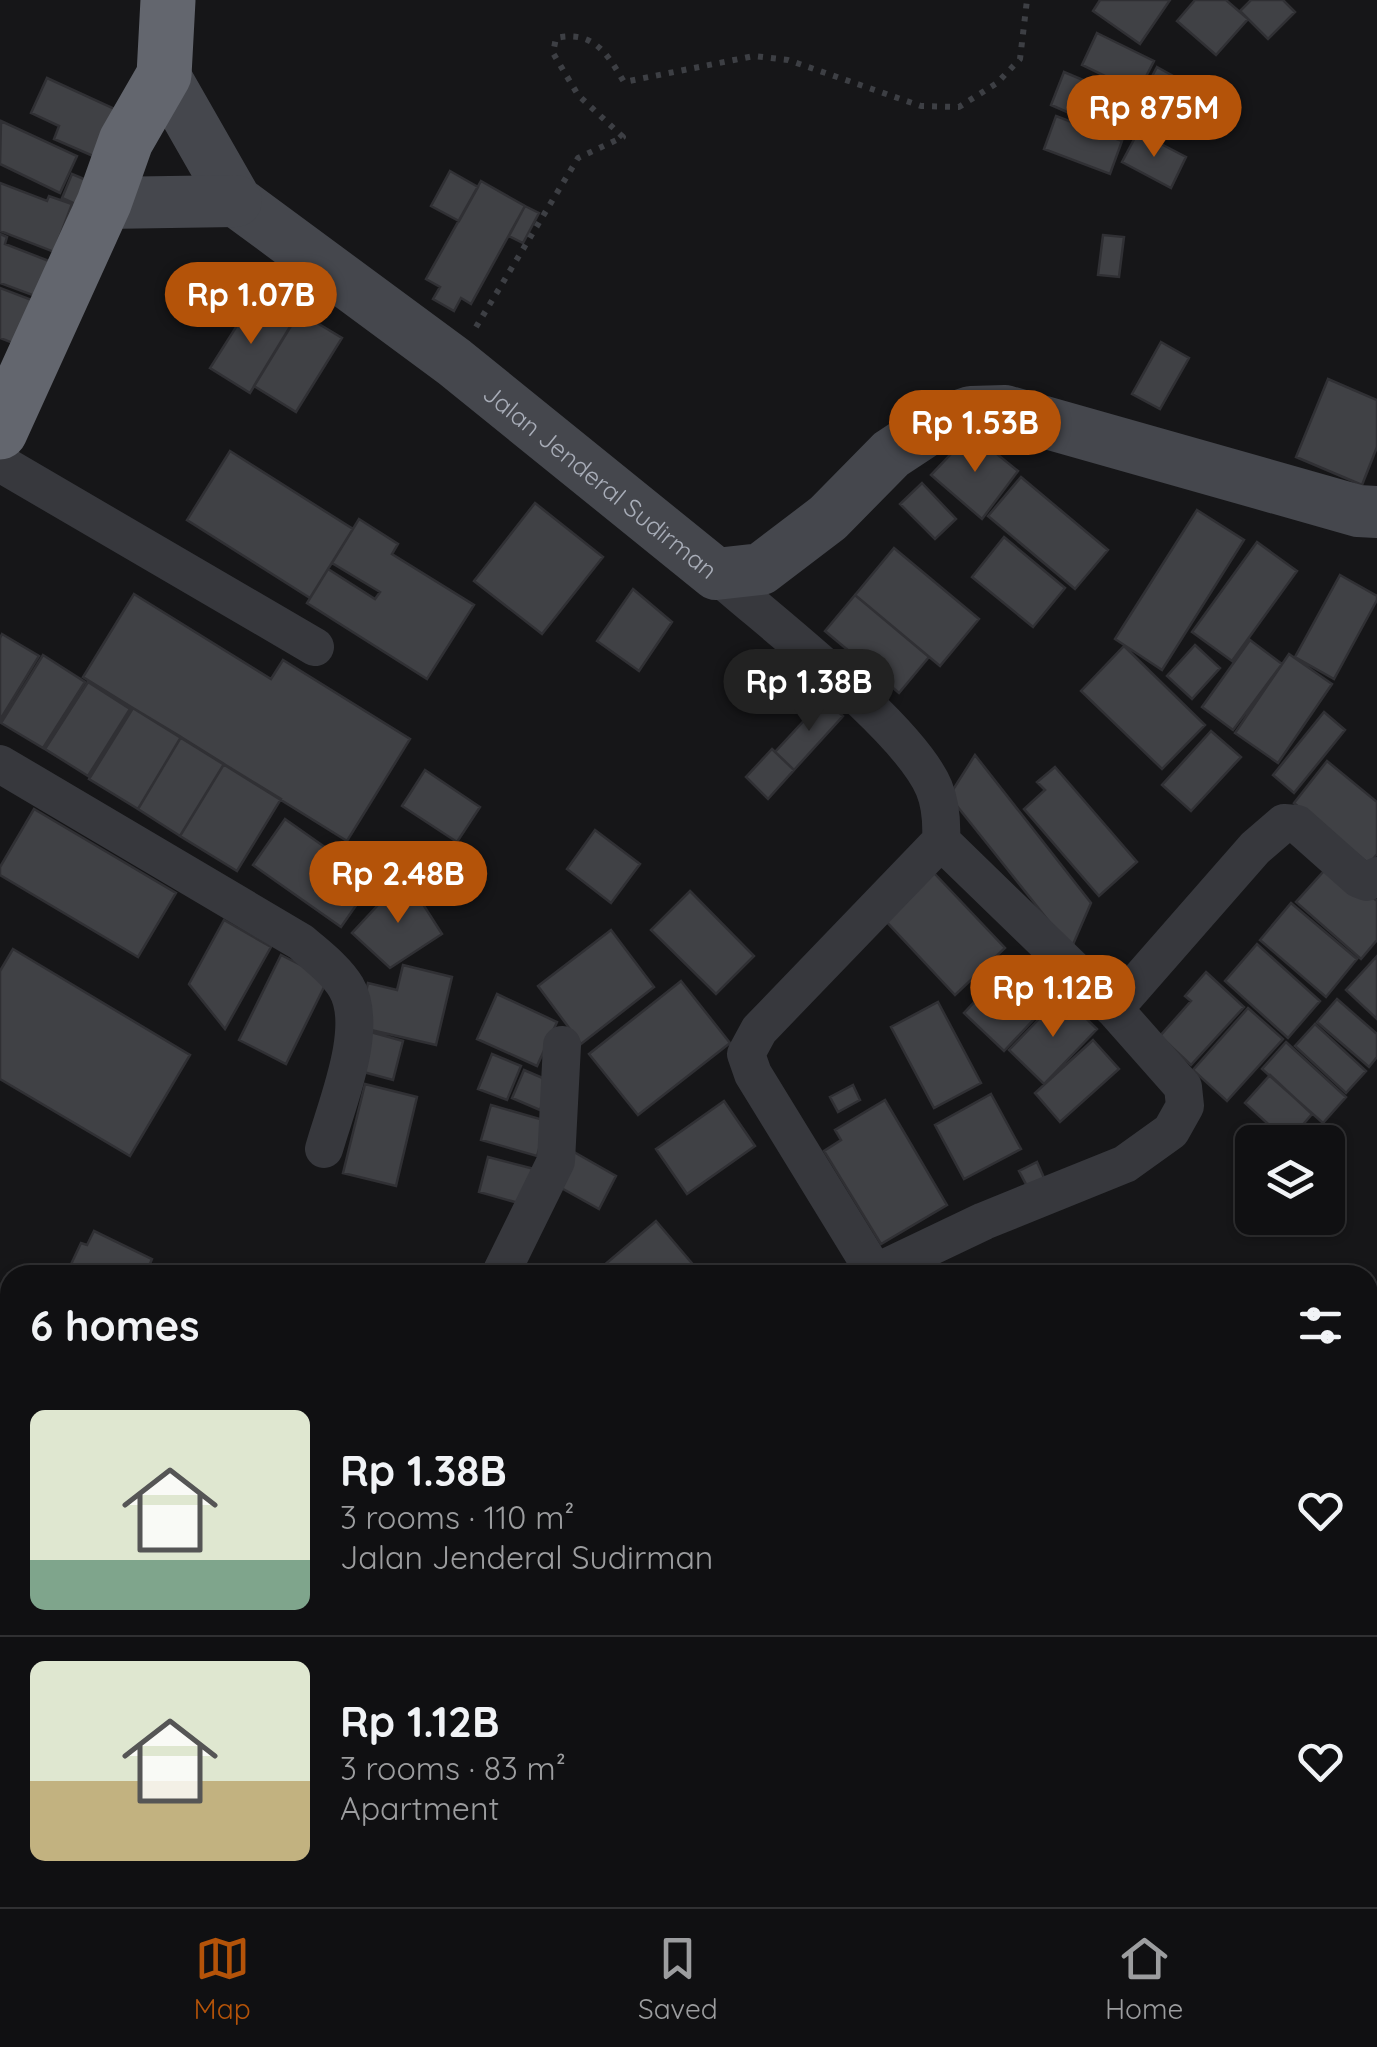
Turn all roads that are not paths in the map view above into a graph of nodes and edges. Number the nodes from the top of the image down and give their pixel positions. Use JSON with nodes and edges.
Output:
{"nodes":[{"id":1,"x":168,"y":0,"type":"edge"},
{"id":2,"x":164,"y":75,"type":"junction"},
{"id":3,"x":236,"y":200,"type":"junction"},
{"id":4,"x":104,"y":203,"type":"junction"},
{"id":5,"x":0,"y":432,"type":"edge"},
{"id":6,"x":0,"y":464,"type":"edge"},
{"id":7,"x":1377,"y":512,"type":"edge"},
{"id":8,"x":716,"y":574,"type":"junction"},
{"id":9,"x":315,"y":647,"type":"dead end"},
{"id":10,"x":0,"y":764,"type":"edge"},
{"id":11,"x":941,"y":840,"type":"junction"},
{"id":12,"x":1377,"y":876,"type":"edge"},
{"id":13,"x":1114,"y":1009,"type":"junction"},
{"id":14,"x":562,"y":1045,"type":"dead end"},
{"id":15,"x":324,"y":1149,"type":"dead end"},
{"id":16,"x":505,"y":1265,"type":"edge"},
{"id":17,"x":868,"y":1265,"type":"edge"},
{"id":18,"x":892,"y":1265,"type":"edge"}],
"edges":[{"from":1,"to":2,"type":"highway"},
{"from":2,"to":3,"type":"main road","name":"Jalan Jenderal Sudirman"},
{"from":2,"to":4,"type":"highway"},
{"from":3,"to":4,"type":"main road"},
{"from":3,"to":8,"type":"main road","name":"Jalan Jenderal Sudirman"},
{"from":4,"to":5,"type":"highway"},
{"from":6,"to":9,"type":"street"},
{"from":7,"to":8,"type":"main road","name":"Jalan Jenderal Sudirman"},
{"from":8,"to":11,"type":"street"},
{"from":10,"to":15,"type":"street"},
{"from":11,"to":13,"type":"street"},
{"from":11,"to":17,"type":"street"},
{"from":12,"to":13,"type":"street"},
{"from":13,"to":18,"type":"street"},
{"from":14,"to":16,"type":"street"}]}
